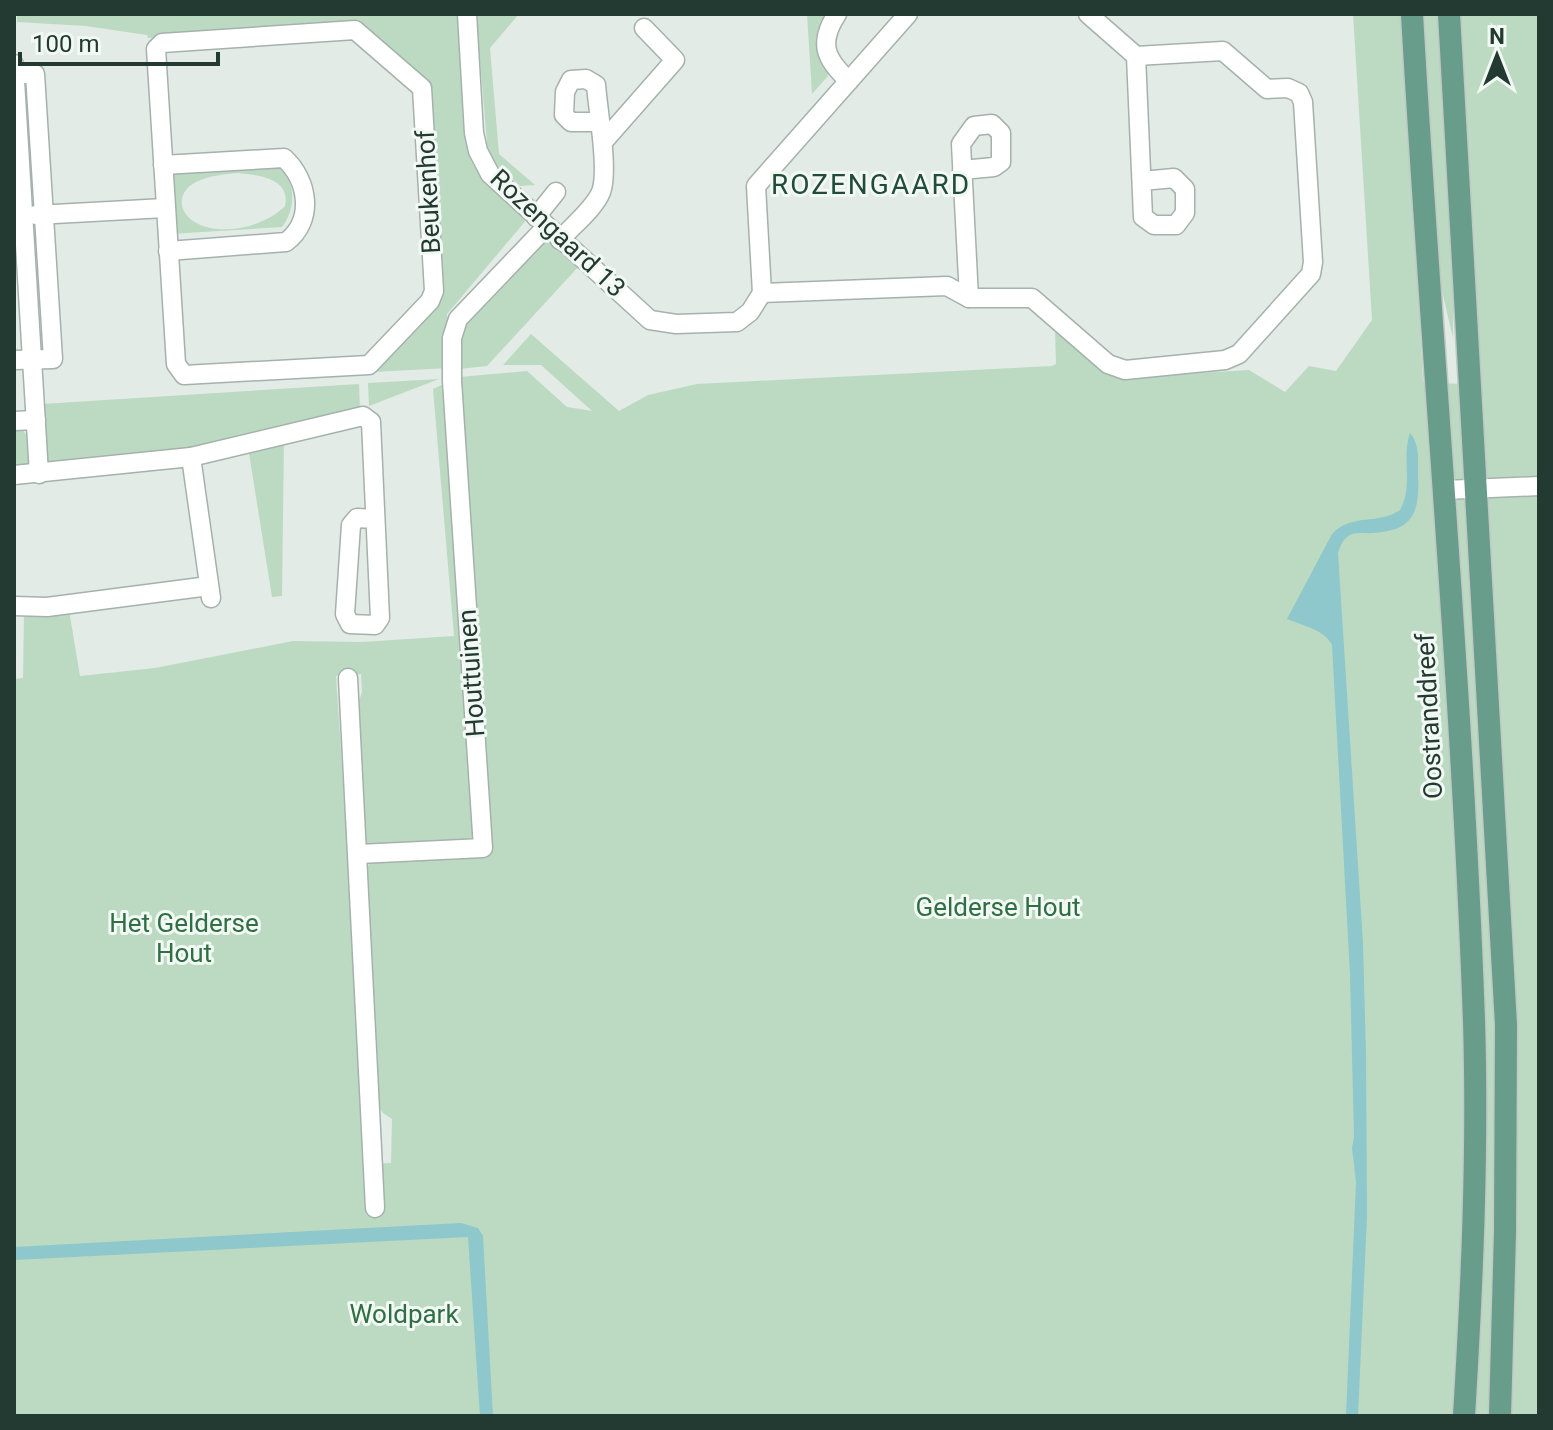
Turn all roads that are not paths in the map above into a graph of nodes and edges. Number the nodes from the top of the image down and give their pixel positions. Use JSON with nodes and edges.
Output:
{"nodes":[{"id":1,"x":467,"y":14,"type":"edge"},
{"id":2,"x":837,"y":14,"type":"edge"},
{"id":3,"x":1088,"y":14,"type":"edge"},
{"id":4,"x":1412,"y":14,"type":"edge"},
{"id":5,"x":1449,"y":14,"type":"edge"},
{"id":6,"x":900,"y":16,"type":"edge"},
{"id":7,"x":644,"y":28,"type":"dead end"},
{"id":8,"x":1136,"y":56,"type":"junction"},
{"id":9,"x":14,"y":64,"type":"edge"},
{"id":10,"x":14,"y":74,"type":"edge"},
{"id":11,"x":849,"y":81,"type":"junction"},
{"id":12,"x":598,"y":122,"type":"dead end"},
{"id":13,"x":603,"y":142,"type":"junction"},
{"id":14,"x":163,"y":165,"type":"junction"},
{"id":15,"x":962,"y":170,"type":"dead end"},
{"id":16,"x":1142,"y":181,"type":"dead end"},
{"id":17,"x":556,"y":192,"type":"dead end"},
{"id":18,"x":165,"y":208,"type":"junction"},
{"id":19,"x":45,"y":215,"type":"junction"},
{"id":20,"x":19,"y":216,"type":"edge"},
{"id":21,"x":547,"y":228,"type":"junction"},
{"id":22,"x":168,"y":251,"type":"junction"},
{"id":23,"x":762,"y":293,"type":"junction"},
{"id":24,"x":969,"y":298,"type":"junction"},
{"id":25,"x":34,"y":359,"type":"junction"},
{"id":26,"x":14,"y":360,"type":"edge"},
{"id":27,"x":36,"y":420,"type":"junction"},
{"id":28,"x":14,"y":421,"type":"edge"},
{"id":29,"x":191,"y":457,"type":"junction"},
{"id":30,"x":39,"y":474,"type":"junction"},
{"id":31,"x":14,"y":475,"type":"edge"},
{"id":32,"x":1539,"y":486,"type":"edge"},
{"id":33,"x":1477,"y":489,"type":"junction"},
{"id":34,"x":1445,"y":490,"type":"junction"},
{"id":35,"x":375,"y":519,"type":"junction"},
{"id":36,"x":14,"y":606,"type":"edge"},
{"id":37,"x":348,"y":678,"type":"dead end"},
{"id":38,"x":359,"y":854,"type":"junction"},
{"id":39,"x":375,"y":1208,"type":"dead end"},
{"id":40,"x":1464,"y":1416,"type":"edge"},
{"id":41,"x":1500,"y":1416,"type":"edge"}],
"edges":[{"from":1,"to":21,"type":"street","name":"Rozengaard 13"},
{"from":2,"to":11,"type":"street"},
{"from":3,"to":8,"type":"street"},
{"from":4,"to":34,"type":"main road","name":"Oostranddreef"},
{"from":5,"to":33,"type":"main road"},
{"from":6,"to":11,"type":"street"},
{"from":7,"to":13,"type":"street"},
{"from":8,"to":16,"type":"street"},
{"from":8,"to":24,"type":"street"},
{"from":9,"to":10,"type":"street"},
{"from":10,"to":19,"type":"street"},
{"from":10,"to":20,"type":"street"},
{"from":11,"to":23,"type":"street"},
{"from":12,"to":13,"type":"street"},
{"from":13,"to":21,"type":"street"},
{"from":14,"to":18,"type":"street","name":"Beukenhof"},
{"from":14,"to":22,"type":"street"},
{"from":14,"to":22,"type":"street","name":"Beukenhof"},
{"from":15,"to":24,"type":"street"},
{"from":17,"to":21,"type":"street"},
{"from":18,"to":19,"type":"street"},
{"from":18,"to":22,"type":"street","name":"Beukenhof"},
{"from":19,"to":20,"type":"street"},
{"from":19,"to":25,"type":"street"},
{"from":20,"to":25,"type":"street"},
{"from":21,"to":23,"type":"street","name":"Rozengaard 13"},
{"from":21,"to":38,"type":"street","name":"Houttuinen"},
{"from":23,"to":24,"type":"street"},
{"from":25,"to":26,"type":"street"},
{"from":25,"to":27,"type":"street"},
{"from":27,"to":28,"type":"street"},
{"from":27,"to":30,"type":"street"},
{"from":29,"to":30,"type":"street"},
{"from":29,"to":35,"type":"street"},
{"from":29,"to":36,"type":"street"},
{"from":30,"to":31,"type":"street"},
{"from":32,"to":33,"type":"street"},
{"from":33,"to":34,"type":"street"},
{"from":33,"to":41,"type":"main road"},
{"from":34,"to":40,"type":"main road","name":"Oostranddreef"},
{"from":35,"to":35,"type":"street"},
{"from":37,"to":38,"type":"street"},
{"from":38,"to":39,"type":"street"}]}
